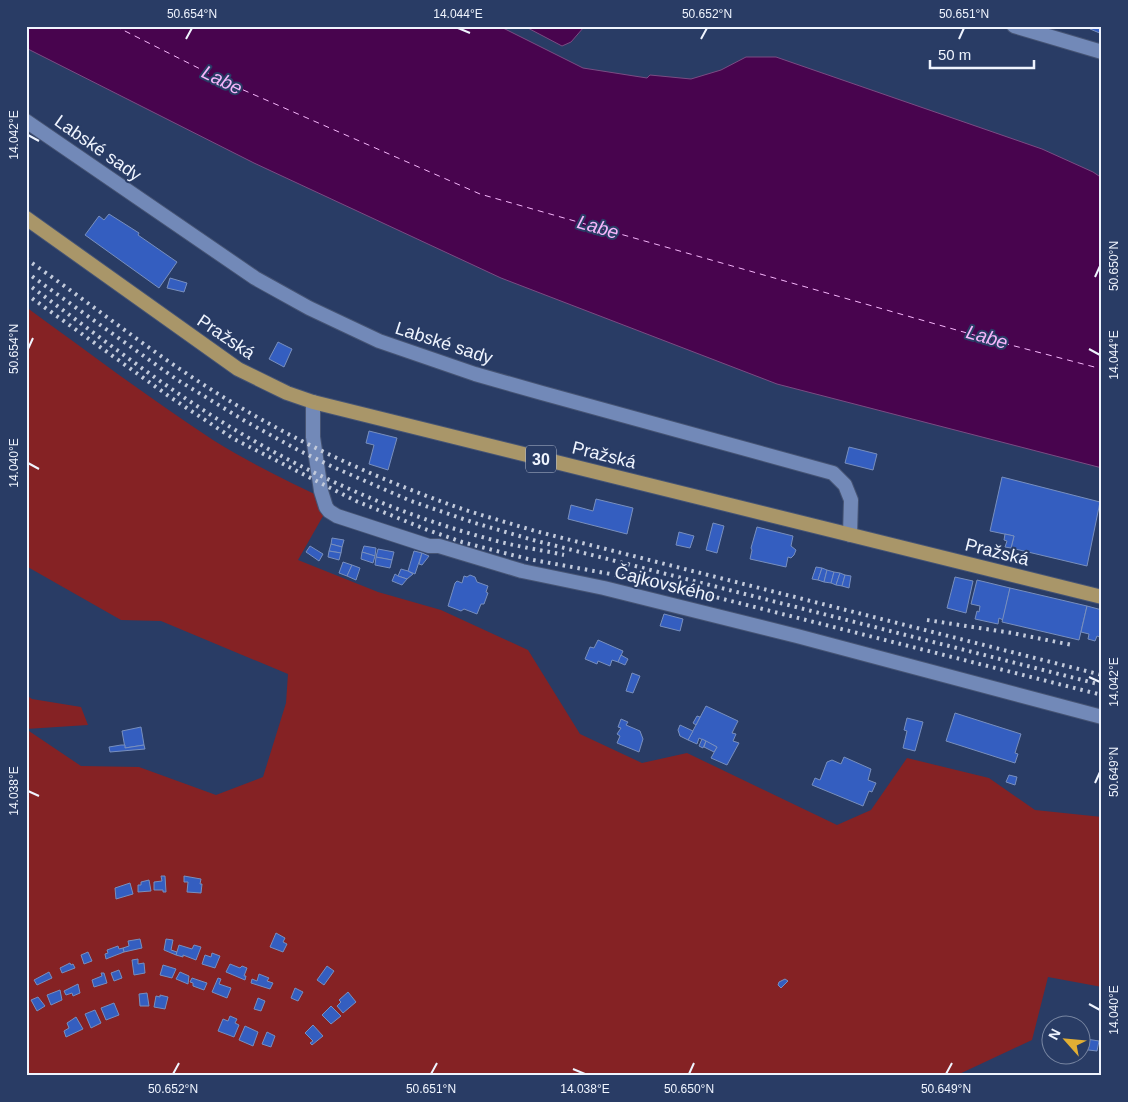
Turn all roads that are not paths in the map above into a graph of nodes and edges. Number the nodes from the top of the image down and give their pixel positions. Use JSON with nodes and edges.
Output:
{"nodes":[{"id":1,"x":1014,"y":26,"type":"edge"},
{"id":2,"x":1102,"y":52,"type":"edge"},
{"id":3,"x":26,"y":121,"type":"edge"},
{"id":4,"x":26,"y":218,"type":"edge"},
{"id":5,"x":313,"y":402,"type":"junction"},
{"id":6,"x":850,"y":535,"type":"junction"},
{"id":7,"x":1102,"y":596,"type":"edge"},
{"id":8,"x":1102,"y":717,"type":"edge"}],
"edges":[{"from":1,"to":2,"type":"street"},
{"from":3,"to":6,"type":"street","name":"Labské sady"},
{"from":4,"to":5,"type":"main road","name":"Pražská","number":"30"},
{"from":5,"to":6,"type":"main road","name":"Pražská","number":"30"},
{"from":5,"to":8,"type":"street","name":"Čajkovského"},
{"from":6,"to":7,"type":"main road","name":"Pražská","number":"30"}]}
